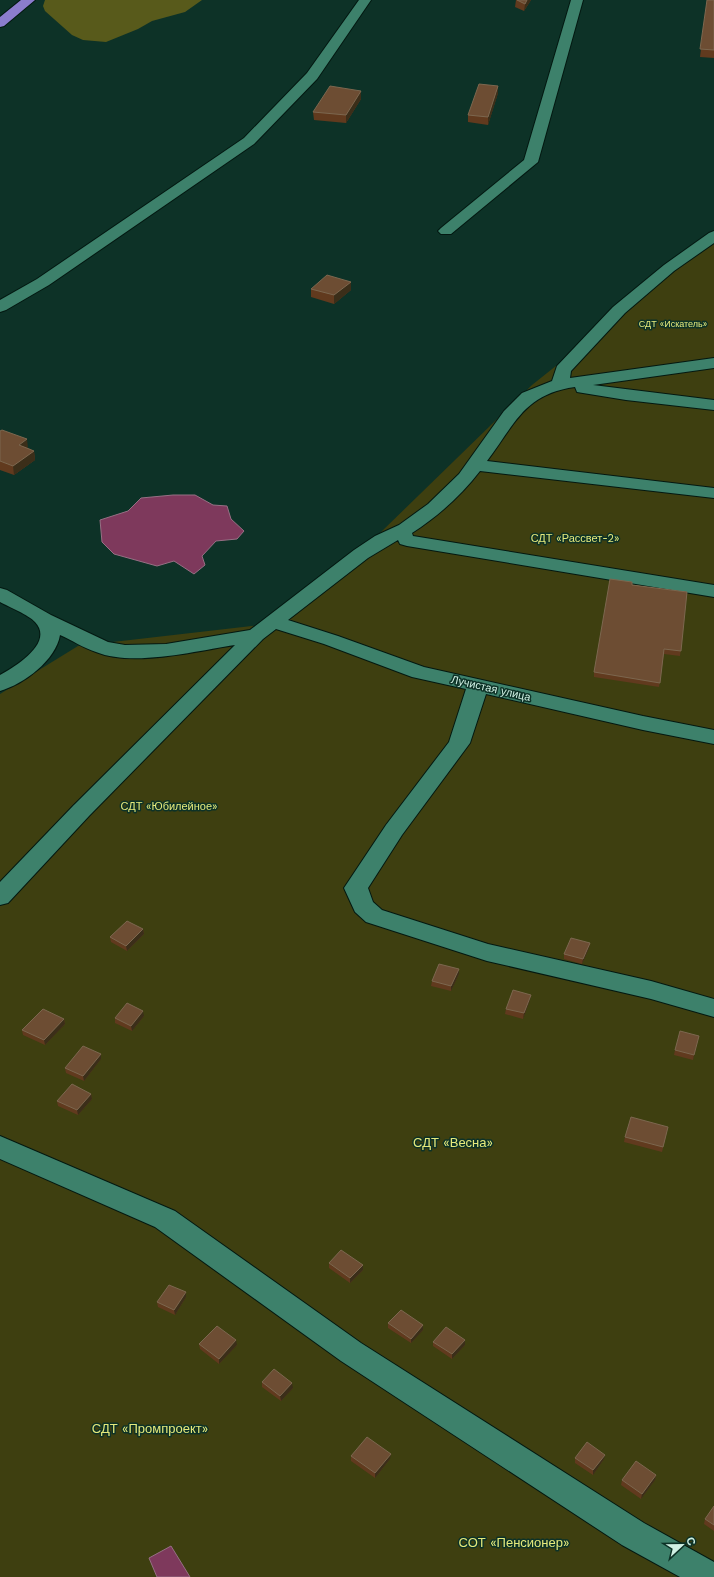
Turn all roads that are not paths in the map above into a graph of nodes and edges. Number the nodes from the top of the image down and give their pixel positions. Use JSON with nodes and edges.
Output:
{"nodes":[{"id":1,"x":29,"y":0,"type":"edge"},
{"id":2,"x":365,"y":0,"type":"edge"},
{"id":3,"x":577,"y":0,"type":"edge"},
{"id":4,"x":0,"y":23,"type":"edge"},
{"id":5,"x":446,"y":231,"type":"dead end"},
{"id":6,"x":714,"y":236,"type":"edge"},
{"id":7,"x":0,"y":307,"type":"edge"},
{"id":8,"x":714,"y":363,"type":"edge"},
{"id":9,"x":560,"y":384,"type":"junction"},
{"id":10,"x":714,"y":405,"type":"edge"},
{"id":11,"x":476,"y":465,"type":"junction"},
{"id":12,"x":714,"y":494,"type":"edge"},
{"id":13,"x":401,"y":531,"type":"junction"},
{"id":14,"x":714,"y":591,"type":"edge"},
{"id":15,"x":0,"y":594,"type":"edge"},
{"id":16,"x":44,"y":619,"type":"junction"},
{"id":17,"x":273,"y":622,"type":"junction"},
{"id":18,"x":256,"y":635,"type":"junction"},
{"id":19,"x":0,"y":684,"type":"edge"},
{"id":20,"x":478,"y":685,"type":"junction"},
{"id":21,"x":714,"y":738,"type":"edge"},
{"id":22,"x":0,"y":896,"type":"edge"},
{"id":23,"x":714,"y":1008,"type":"edge"},
{"id":24,"x":0,"y":1147,"type":"edge"},
{"id":25,"x":711,"y":1577,"type":"edge"}],
"edges":[{"from":1,"to":4,"type":"highway"},
{"from":2,"to":7,"type":"street"},
{"from":3,"to":5,"type":"street"},
{"from":6,"to":9,"type":"street"},
{"from":8,"to":9,"type":"street"},
{"from":9,"to":10,"type":"street"},
{"from":9,"to":11,"type":"street"},
{"from":11,"to":12,"type":"street"},
{"from":11,"to":13,"type":"street"},
{"from":13,"to":14,"type":"street"},
{"from":13,"to":17,"type":"street"},
{"from":15,"to":16,"type":"street"},
{"from":16,"to":18,"type":"street"},
{"from":16,"to":19,"type":"street"},
{"from":17,"to":18,"type":"street"},
{"from":17,"to":20,"type":"street","name":"Лучистая улица"},
{"from":18,"to":22,"type":"street"},
{"from":20,"to":21,"type":"street","name":"Лучистая улица"},
{"from":20,"to":23,"type":"street"},
{"from":24,"to":25,"type":"street"}]}
